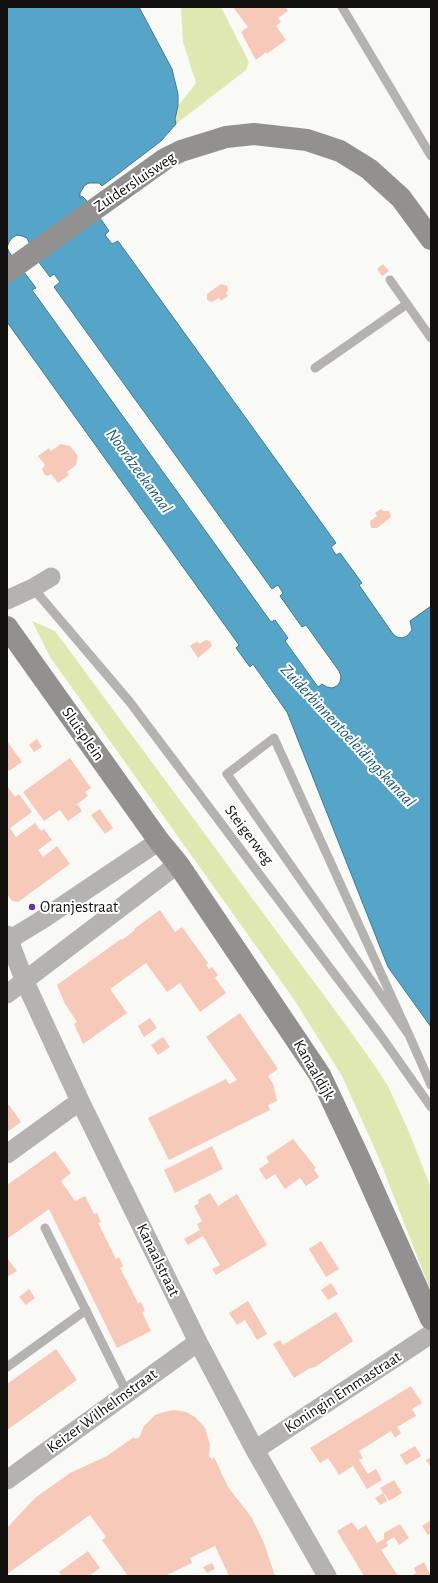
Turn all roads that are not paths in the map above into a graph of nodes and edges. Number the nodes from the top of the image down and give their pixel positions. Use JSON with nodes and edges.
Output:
{"nodes":[{"id":1,"x":342,"y":7,"type":"edge"},
{"id":2,"x":431,"y":156,"type":"edge"},
{"id":3,"x":431,"y":239,"type":"edge"},
{"id":4,"x":19,"y":263,"type":"edge"},
{"id":5,"x":390,"y":280,"type":"dead end"},
{"id":6,"x":407,"y":304,"type":"junction"},
{"id":7,"x":431,"y":338,"type":"edge"},
{"id":8,"x":315,"y":368,"type":"dead end"},
{"id":9,"x":51,"y":576,"type":"dead end"},
{"id":10,"x":33,"y":588,"type":"junction"},
{"id":11,"x":7,"y":600,"type":"edge"},
{"id":12,"x":7,"y":627,"type":"edge"},
{"id":13,"x":159,"y":841,"type":"junction"},
{"id":14,"x":178,"y":864,"type":"junction"},
{"id":15,"x":8,"y":938,"type":"edge"},
{"id":16,"x":25,"y":982,"type":"junction"},
{"id":17,"x":7,"y":994,"type":"edge"},
{"id":18,"x":409,"y":1035,"type":"junction"},
{"id":19,"x":431,"y":1085,"type":"edge"},
{"id":20,"x":80,"y":1101,"type":"junction"},
{"id":21,"x":431,"y":1107,"type":"edge"},
{"id":22,"x":7,"y":1154,"type":"edge"},
{"id":23,"x":45,"y":1228,"type":"dead end"},
{"id":24,"x":86,"y":1310,"type":"junction"},
{"id":25,"x":431,"y":1319,"type":"edge"},
{"id":26,"x":431,"y":1334,"type":"edge"},
{"id":27,"x":198,"y":1342,"type":"junction"},
{"id":28,"x":7,"y":1367,"type":"edge"},
{"id":29,"x":127,"y":1393,"type":"junction"},
{"id":30,"x":255,"y":1450,"type":"junction"},
{"id":31,"x":7,"y":1480,"type":"edge"},
{"id":32,"x":328,"y":1576,"type":"edge"}],
"edges":[{"from":1,"to":2,"type":"lane"},
{"from":3,"to":4,"type":"street","name":"Zuidersluisweg"},
{"from":5,"to":6,"type":"lane"},
{"from":6,"to":7,"type":"lane"},
{"from":6,"to":8,"type":"lane"},
{"from":9,"to":10,"type":"street"},
{"from":10,"to":11,"type":"street"},
{"from":10,"to":21,"type":"lane","name":"Steigerweg"},
{"from":12,"to":13,"type":"street","name":"Sluisplein"},
{"from":13,"to":14,"type":"street","name":"Kanaaldijk"},
{"from":13,"to":15,"type":"street"},
{"from":14,"to":16,"type":"street"},
{"from":14,"to":25,"type":"street","name":"Kanaaldijk"},
{"from":15,"to":16,"type":"street","name":"Kanaalstraat"},
{"from":16,"to":17,"type":"street"},
{"from":16,"to":20,"type":"street","name":"Kanaalstraat"},
{"from":18,"to":18,"type":"lane"},
{"from":18,"to":19,"type":"lane"},
{"from":20,"to":22,"type":"street"},
{"from":20,"to":27,"type":"street","name":"Kanaalstraat"},
{"from":23,"to":24,"type":"lane"},
{"from":24,"to":28,"type":"lane"},
{"from":24,"to":29,"type":"lane"},
{"from":26,"to":30,"type":"street","name":"Koningin Emmastraat"},
{"from":27,"to":29,"type":"street","name":"Keizer Wilhelmstraat"},
{"from":27,"to":30,"type":"street","name":"Kanaalstraat"},
{"from":29,"to":31,"type":"street","name":"Keizer Wilhelmstraat"},
{"from":30,"to":32,"type":"street","name":"Kanaalstraat"}]}
